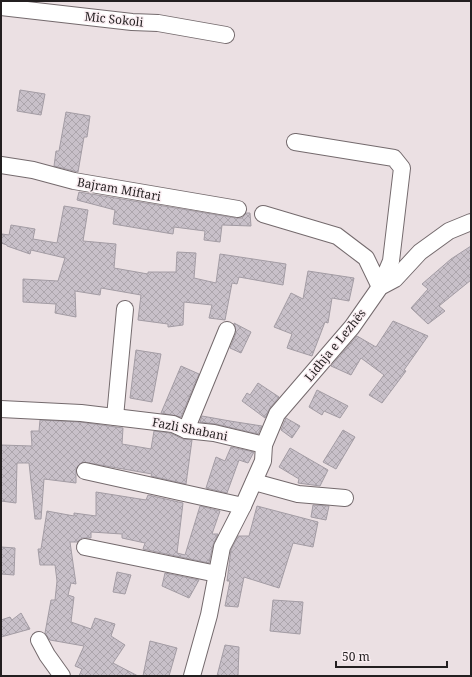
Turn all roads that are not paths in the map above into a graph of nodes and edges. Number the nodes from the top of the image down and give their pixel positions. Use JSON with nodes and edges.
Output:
{"nodes":[{"id":1,"x":1,"y":7,"type":"edge"},
{"id":2,"x":226,"y":35,"type":"dead end"},
{"id":3,"x":296,"y":142,"type":"dead end"},
{"id":4,"x":1,"y":165,"type":"edge"},
{"id":5,"x":238,"y":208,"type":"dead end"},
{"id":6,"x":263,"y":214,"type":"dead end"},
{"id":7,"x":471,"y":222,"type":"edge"},
{"id":8,"x":380,"y":286,"type":"junction"},
{"id":9,"x":125,"y":309,"type":"dead end"},
{"id":10,"x":227,"y":330,"type":"dead end"},
{"id":11,"x":1,"y":409,"type":"edge"},
{"id":12,"x":115,"y":417,"type":"junction"},
{"id":13,"x":186,"y":430,"type":"junction"},
{"id":14,"x":264,"y":444,"type":"junction"},
{"id":15,"x":85,"y":471,"type":"dead end"},
{"id":16,"x":254,"y":482,"type":"junction"},
{"id":17,"x":346,"y":498,"type":"dead end"},
{"id":18,"x":243,"y":506,"type":"junction"},
{"id":19,"x":85,"y":547,"type":"dead end"},
{"id":20,"x":217,"y":574,"type":"junction"},
{"id":21,"x":39,"y":640,"type":"dead end"},
{"id":22,"x":62,"y":676,"type":"edge"},
{"id":23,"x":192,"y":676,"type":"edge"}],
"edges":[{"from":1,"to":2,"type":"street","name":"Mic Sokoli"},
{"from":3,"to":8,"type":"street"},
{"from":4,"to":5,"type":"street","name":"Bajram Miftari"},
{"from":6,"to":8,"type":"street"},
{"from":7,"to":8,"type":"street","name":"Lidhja e Lezhës"},
{"from":8,"to":14,"type":"street","name":"Lidhja e Lezhës"},
{"from":9,"to":12,"type":"street"},
{"from":10,"to":13,"type":"street"},
{"from":11,"to":12,"type":"street","name":"Fazli Shabani"},
{"from":12,"to":13,"type":"street","name":"Fazli Shabani"},
{"from":13,"to":14,"type":"street","name":"Fazli Shabani"},
{"from":14,"to":16,"type":"street","name":"Lidhja e Lezhës"},
{"from":15,"to":18,"type":"street"},
{"from":16,"to":17,"type":"street"},
{"from":16,"to":18,"type":"street","name":"Lidhja e Lezhës"},
{"from":18,"to":20,"type":"street","name":"Lidhja e Lezhës"},
{"from":19,"to":20,"type":"street"},
{"from":20,"to":23,"type":"street","name":"Lidhja e Lezhës"},
{"from":21,"to":22,"type":"street"}]}
